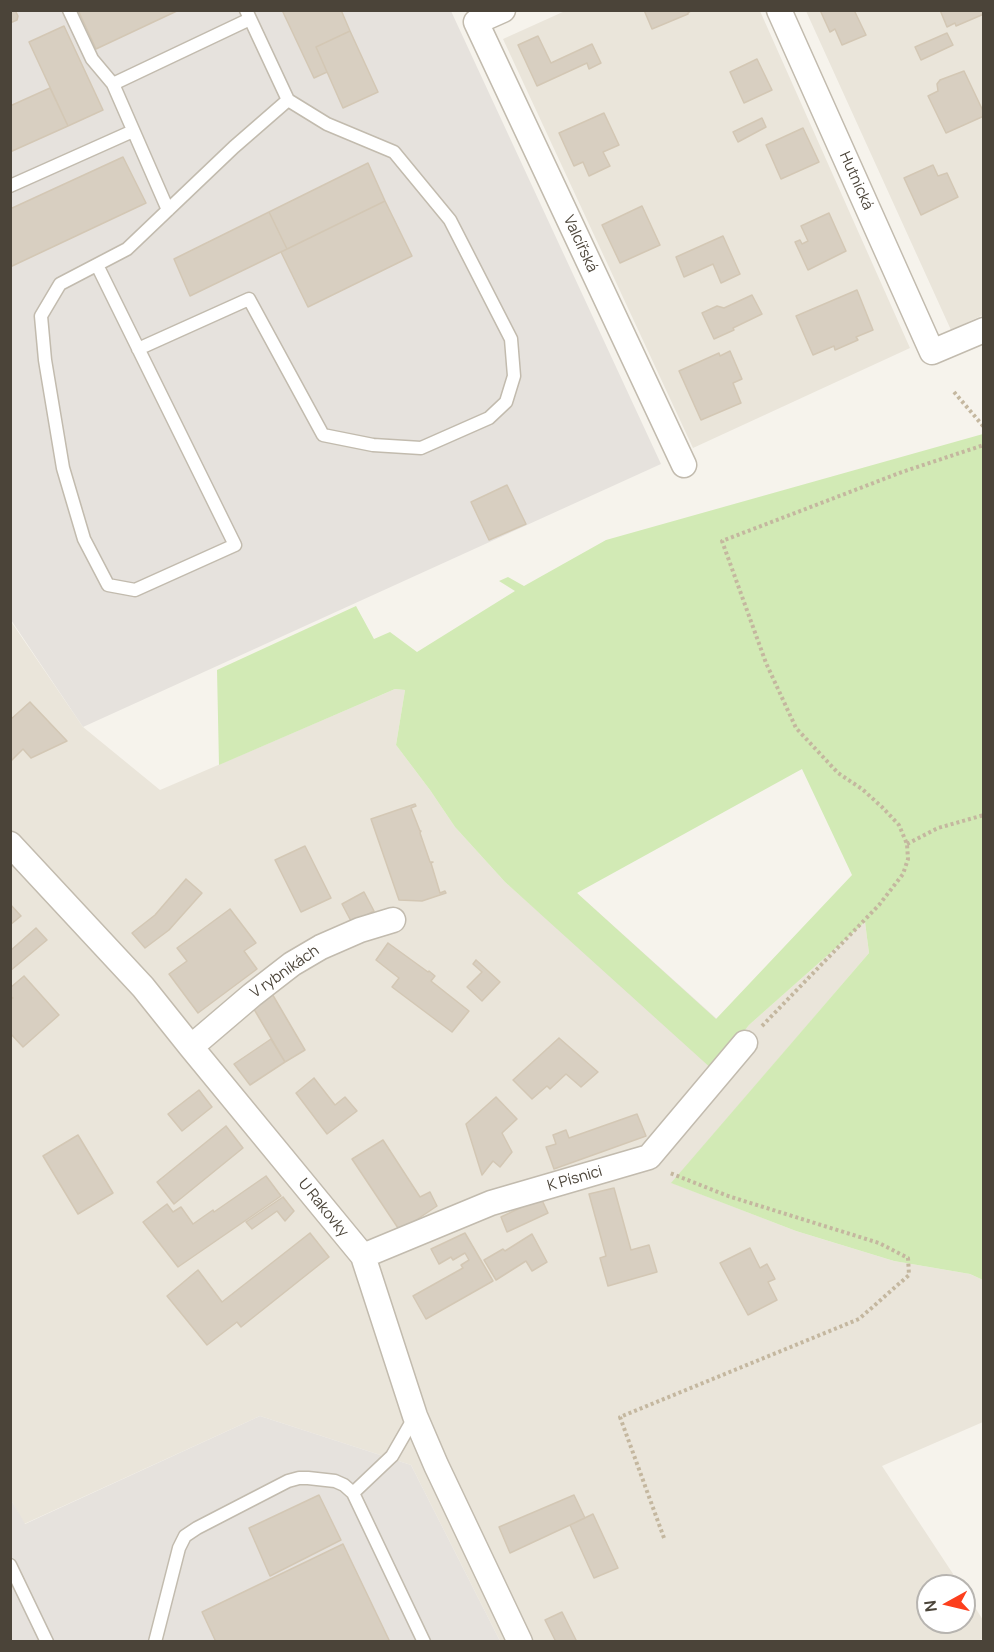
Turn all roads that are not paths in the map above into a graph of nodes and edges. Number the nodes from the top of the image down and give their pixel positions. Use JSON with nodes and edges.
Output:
{"nodes":[{"id":1,"x":69,"y":10,"type":"edge"},
{"id":2,"x":503,"y":10,"type":"edge"},
{"id":3,"x":779,"y":10,"type":"edge"},
{"id":4,"x":248,"y":15,"type":"edge"},
{"id":5,"x":113,"y":84,"type":"junction"},
{"id":6,"x":288,"y":99,"type":"junction"},
{"id":7,"x":133,"y":131,"type":"junction"},
{"id":8,"x":10,"y":186,"type":"edge"},
{"id":9,"x":168,"y":210,"type":"junction"},
{"id":10,"x":97,"y":265,"type":"junction"},
{"id":11,"x":984,"y":330,"type":"edge"},
{"id":12,"x":138,"y":349,"type":"junction"},
{"id":13,"x":684,"y":465,"type":"dead end"},
{"id":14,"x":10,"y":844,"type":"edge"},
{"id":15,"x":393,"y":920,"type":"dead end"},
{"id":16,"x":745,"y":1043,"type":"road end"},
{"id":17,"x":191,"y":1047,"type":"junction"},
{"id":18,"x":363,"y":1256,"type":"junction"},
{"id":19,"x":415,"y":1416,"type":"junction"},
{"id":20,"x":353,"y":1493,"type":"junction"},
{"id":21,"x":10,"y":1565,"type":"edge"},
{"id":22,"x":47,"y":1641,"type":"edge"},
{"id":23,"x":155,"y":1641,"type":"edge"},
{"id":24,"x":424,"y":1641,"type":"edge"},
{"id":25,"x":520,"y":1641,"type":"edge"}],
"edges":[{"from":1,"to":5,"type":"lane"},
{"from":2,"to":13,"type":"street","name":"Valcířská"},
{"from":3,"to":11,"type":"street","name":"Hutnická"},
{"from":4,"to":5,"type":"lane"},
{"from":4,"to":6,"type":"lane"},
{"from":5,"to":7,"type":"lane"},
{"from":6,"to":9,"type":"lane"},
{"from":6,"to":12,"type":"lane"},
{"from":7,"to":8,"type":"lane"},
{"from":7,"to":9,"type":"lane"},
{"from":9,"to":10,"type":"lane"},
{"from":10,"to":12,"type":"lane"},
{"from":10,"to":12,"type":"lane"},
{"from":14,"to":17,"type":"street","name":"U Rakovky"},
{"from":15,"to":17,"type":"street","name":"V rybníkách"},
{"from":16,"to":18,"type":"street","name":"K Písnici"},
{"from":17,"to":18,"type":"street","name":"U Rakovky"},
{"from":18,"to":19,"type":"street","name":"U Rakovky"},
{"from":19,"to":20,"type":"lane"},
{"from":19,"to":25,"type":"street","name":"U Rakovky"},
{"from":20,"to":23,"type":"lane"},
{"from":20,"to":24,"type":"lane"},
{"from":21,"to":22,"type":"lane"}]}
